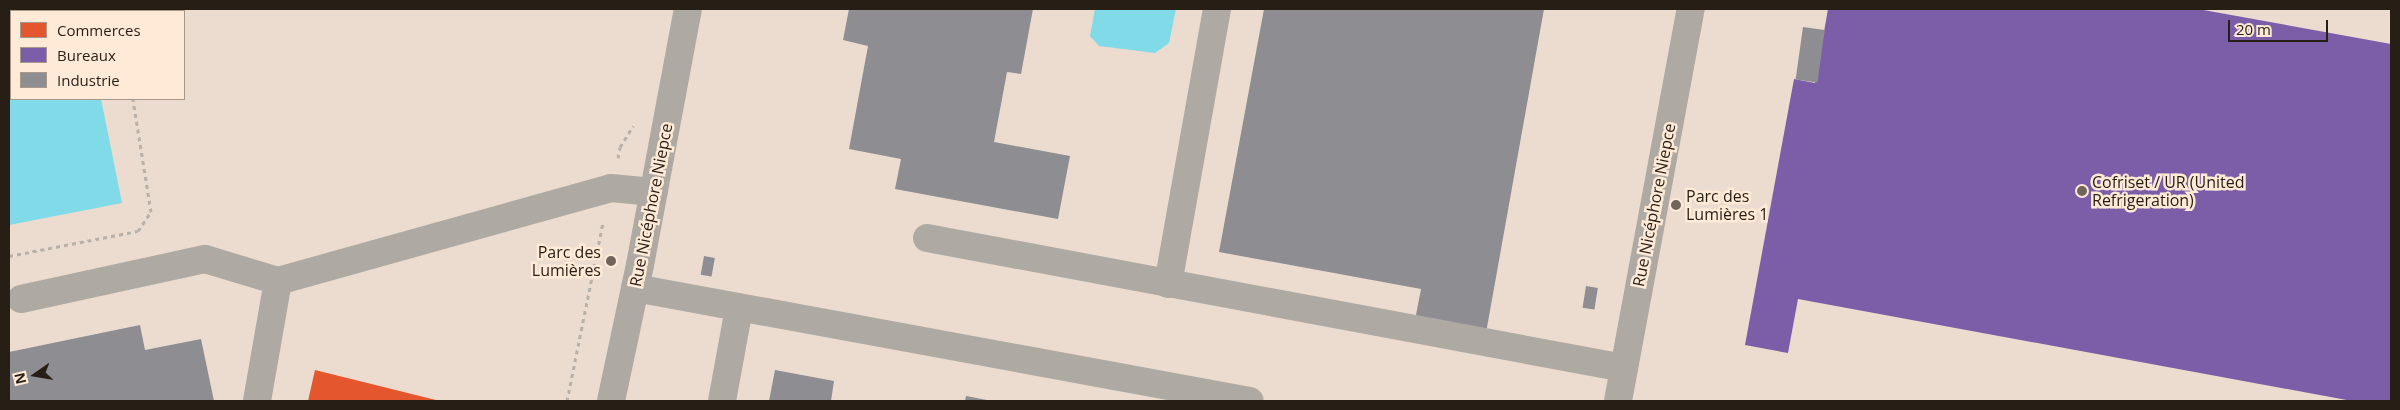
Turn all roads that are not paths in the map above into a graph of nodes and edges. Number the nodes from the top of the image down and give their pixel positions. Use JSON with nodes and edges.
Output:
{"nodes":[{"id":1,"x":688,"y":9,"type":"edge"},
{"id":2,"x":1217,"y":9,"type":"edge"},
{"id":3,"x":1690,"y":9,"type":"edge"},
{"id":4,"x":654,"y":192,"type":"junction"},
{"id":5,"x":927,"y":238,"type":"dead end"},
{"id":6,"x":278,"y":281,"type":"junction"},
{"id":7,"x":1168,"y":284,"type":"junction"},
{"id":8,"x":635,"y":288,"type":"junction"},
{"id":9,"x":21,"y":299,"type":"dead end"},
{"id":10,"x":739,"y":308,"type":"junction"},
{"id":11,"x":1624,"y":368,"type":"junction"},
{"id":12,"x":257,"y":401,"type":"edge"},
{"id":13,"x":611,"y":401,"type":"edge"},
{"id":14,"x":722,"y":401,"type":"edge"},
{"id":15,"x":1250,"y":401,"type":"edge"},
{"id":16,"x":1618,"y":401,"type":"edge"}],
"edges":[{"from":1,"to":4,"type":"street","name":"Rue Nicéphore Niepce"},
{"from":2,"to":7,"type":"street"},
{"from":3,"to":11,"type":"street","name":"Rue Nicéphore Niepce"},
{"from":4,"to":6,"type":"street"},
{"from":4,"to":8,"type":"street","name":"Rue Nicéphore Niepce"},
{"from":5,"to":7,"type":"street"},
{"from":6,"to":9,"type":"street"},
{"from":6,"to":12,"type":"street"},
{"from":7,"to":11,"type":"street"},
{"from":8,"to":10,"type":"street"},
{"from":8,"to":13,"type":"street","name":"Rue Nicéphore Niepce"},
{"from":10,"to":14,"type":"street"},
{"from":10,"to":15,"type":"street"},
{"from":11,"to":16,"type":"street","name":"Rue Nicéphore Niepce"}]}
